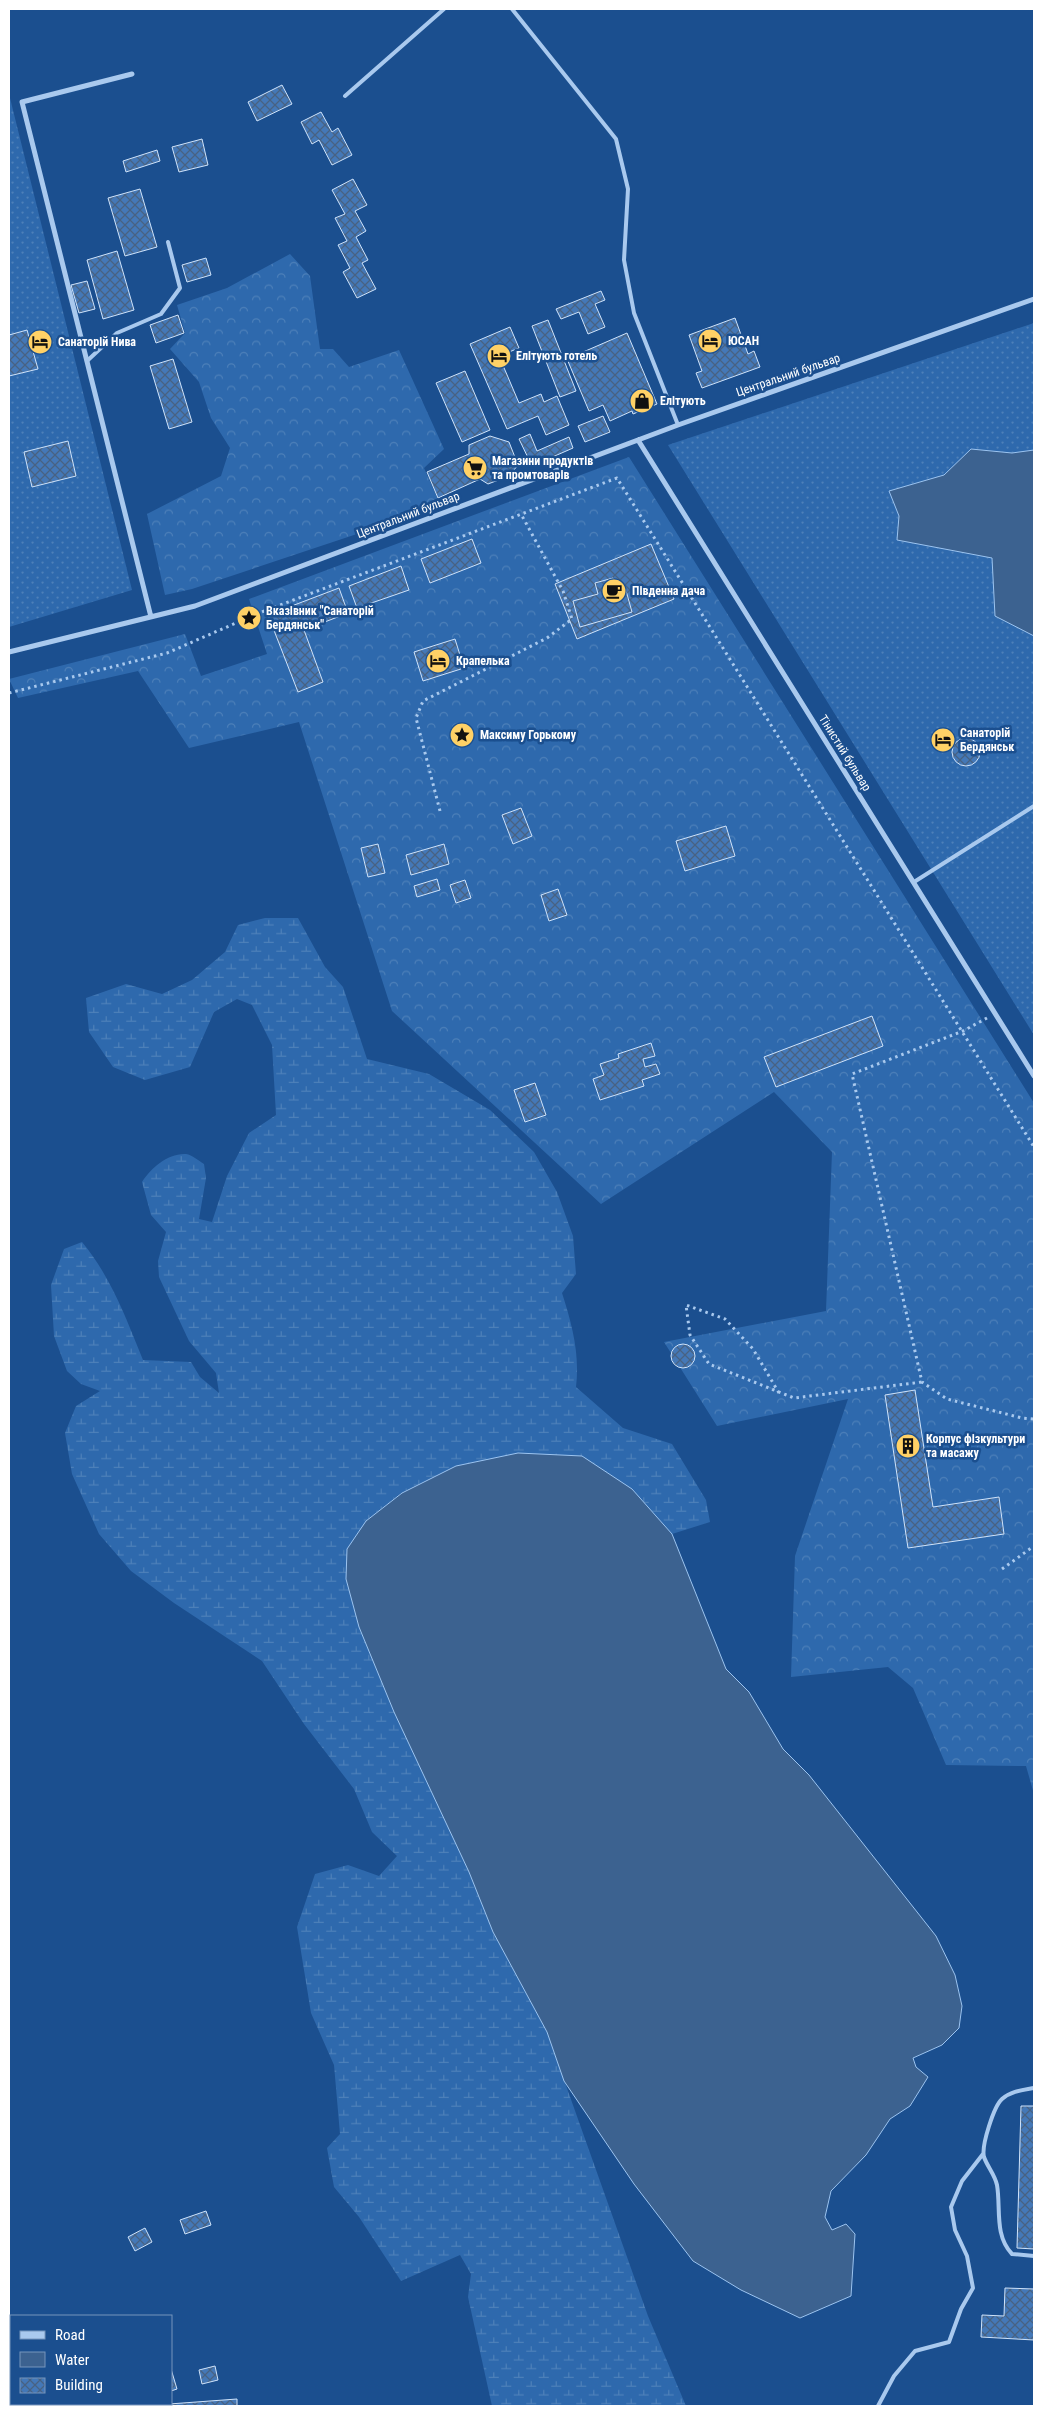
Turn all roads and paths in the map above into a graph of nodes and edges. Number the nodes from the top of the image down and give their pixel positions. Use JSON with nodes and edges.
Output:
{"nodes":[{"id":1,"x":444,"y":9,"type":"edge"},
{"id":2,"x":512,"y":9,"type":"edge"},
{"id":3,"x":132,"y":74,"type":"dead end"},
{"id":4,"x":345,"y":96,"type":"dead end"},
{"id":5,"x":168,"y":242,"type":"dead end"},
{"id":6,"x":1034,"y":299,"type":"edge"},
{"id":7,"x":86,"y":361,"type":"junction"},
{"id":8,"x":678,"y":425,"type":"junction"},
{"id":9,"x":638,"y":440,"type":"junction"},
{"id":10,"x":522,"y":514,"type":"junction"},
{"id":11,"x":151,"y":617,"type":"junction"},
{"id":12,"x":9,"y":652,"type":"edge"},
{"id":13,"x":9,"y":693,"type":"edge"},
{"id":14,"x":1034,"y":806,"type":"edge"},
{"id":15,"x":440,"y":811,"type":"dead end"},
{"id":16,"x":914,"y":882,"type":"junction"},
{"id":17,"x":995,"y":1013,"type":"junction"},
{"id":18,"x":963,"y":1031,"type":"junction"},
{"id":19,"x":1034,"y":1076,"type":"edge"},
{"id":20,"x":1034,"y":1147,"type":"edge"},
{"id":21,"x":922,"y":1382,"type":"junction"},
{"id":22,"x":779,"y":1393,"type":"junction"},
{"id":23,"x":1034,"y":1419,"type":"edge"},
{"id":24,"x":1034,"y":1546,"type":"edge"},
{"id":25,"x":1002,"y":1569,"type":"dead end"},
{"id":26,"x":1034,"y":2088,"type":"edge"},
{"id":27,"x":983,"y":2154,"type":"junction"},
{"id":28,"x":1034,"y":2256,"type":"edge"},
{"id":29,"x":878,"y":2406,"type":"edge"}],
"edges":[{"from":1,"to":4,"type":"lane"},
{"from":2,"to":8,"type":"lane"},
{"from":3,"to":7,"type":"street"},
{"from":5,"to":7,"type":"lane"},
{"from":6,"to":8,"type":"street","name":"Центральний бульвар"},
{"from":7,"to":11,"type":"street"},
{"from":8,"to":9,"type":"street","name":"Центральний бульвар"},
{"from":9,"to":11,"type":"street","name":"Центральний бульвар"},
{"from":9,"to":16,"type":"street","name":"Тінистий бульвар"},
{"from":10,"to":13,"type":"path"},
{"from":10,"to":15,"type":"path"},
{"from":10,"to":18,"type":"path"},
{"from":11,"to":12,"type":"street","name":"Центральний бульвар"},
{"from":14,"to":16,"type":"lane"},
{"from":16,"to":17,"type":"street","name":"Тінистий бульвар"},
{"from":17,"to":18,"type":"path"},
{"from":17,"to":19,"type":"street","name":"Тінистий бульвар"},
{"from":18,"to":20,"type":"path"},
{"from":18,"to":21,"type":"path"},
{"from":21,"to":22,"type":"path"},
{"from":21,"to":23,"type":"path"},
{"from":22,"to":22,"type":"path"},
{"from":24,"to":25,"type":"path"},
{"from":26,"to":27,"type":"lane"},
{"from":27,"to":28,"type":"lane"},
{"from":27,"to":29,"type":"lane"}]}
